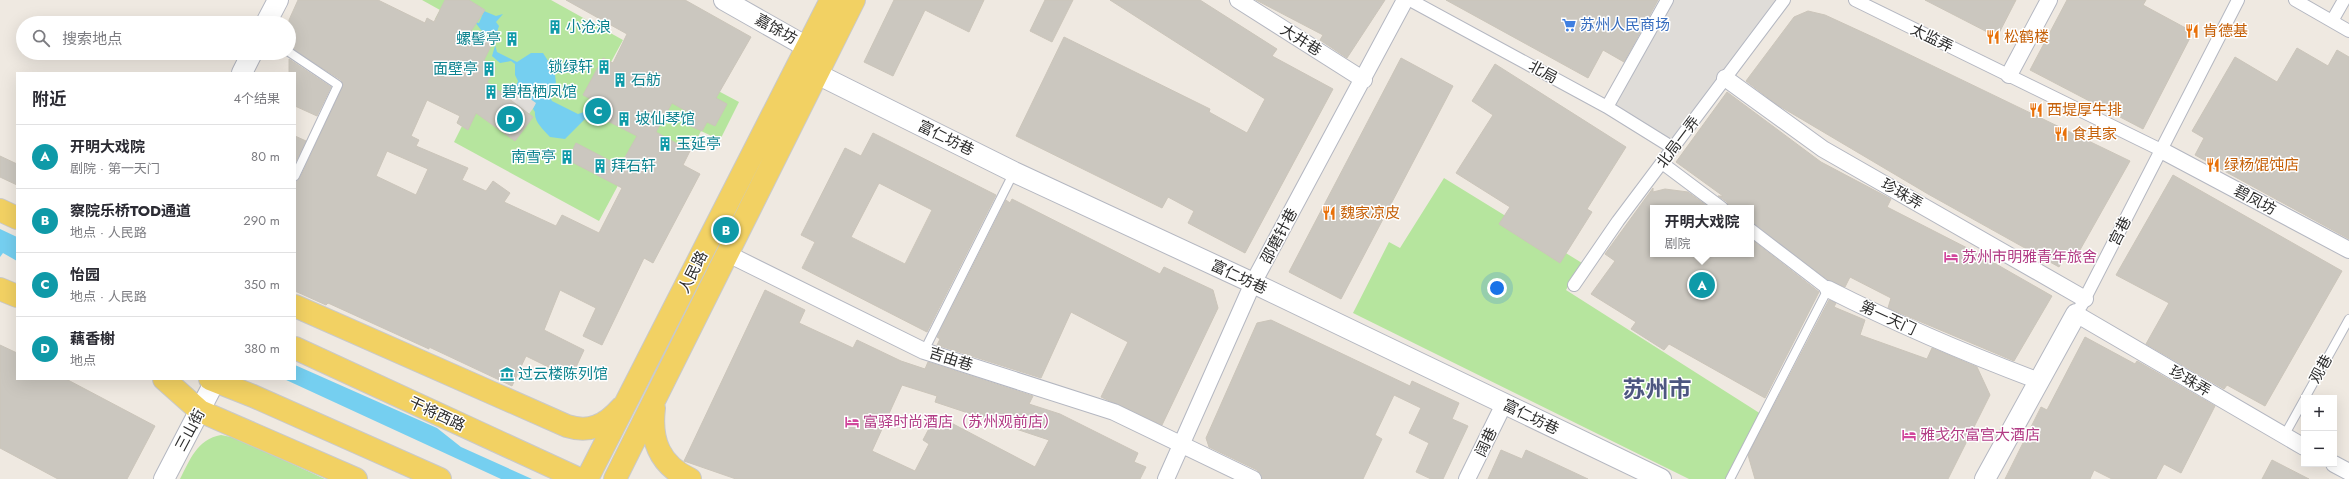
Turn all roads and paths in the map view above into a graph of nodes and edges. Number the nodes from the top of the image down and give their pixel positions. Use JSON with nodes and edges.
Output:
{"nodes":[{"id":1,"x":278,"y":0,"type":"edge"},
{"id":2,"x":724,"y":0,"type":"edge"},
{"id":3,"x":831,"y":0,"type":"edge"},
{"id":4,"x":854,"y":0,"type":"edge"},
{"id":5,"x":1238,"y":0,"type":"edge"},
{"id":6,"x":1406,"y":0,"type":"edge"},
{"id":7,"x":1410,"y":0,"type":"edge"},
{"id":8,"x":1667,"y":0,"type":"edge"},
{"id":9,"x":1784,"y":0,"type":"edge"},
{"id":10,"x":1855,"y":0,"type":"edge"},
{"id":11,"x":2049,"y":0,"type":"edge"},
{"id":12,"x":2238,"y":0,"type":"edge"},
{"id":13,"x":2295,"y":0,"type":"edge"},
{"id":14,"x":2344,"y":0,"type":"edge"},
{"id":15,"x":1872,"y":4,"type":"edge"},
{"id":16,"x":270,"y":16,"type":"edge"},
{"id":17,"x":2332,"y":21,"type":"junction"},
{"id":18,"x":2349,"y":31,"type":"edge"},
{"id":19,"x":807,"y":47,"type":"junction"},
{"id":20,"x":296,"y":57,"type":"edge"},
{"id":21,"x":248,"y":60,"type":"edge"},
{"id":22,"x":242,"y":72,"type":"edge"},
{"id":23,"x":817,"y":74,"type":"junction"},
{"id":24,"x":2009,"y":75,"type":"junction"},
{"id":25,"x":1725,"y":78,"type":"junction"},
{"id":26,"x":1364,"y":80,"type":"junction"},
{"id":27,"x":1607,"y":107,"type":"junction"},
{"id":28,"x":1673,"y":148,"type":"junction"},
{"id":29,"x":2161,"y":150,"type":"junction"},
{"id":30,"x":1662,"y":163,"type":"junction"},
{"id":31,"x":1014,"y":172,"type":"junction"},
{"id":32,"x":296,"y":174,"type":"edge"},
{"id":33,"x":1718,"y":205,"type":"edge"},
{"id":34,"x":0,"y":210,"type":"edge"},
{"id":35,"x":16,"y":218,"type":"edge"},
{"id":36,"x":1754,"y":232,"type":"edge"},
{"id":37,"x":2349,"y":250,"type":"edge"},
{"id":38,"x":728,"y":254,"type":"junction"},
{"id":39,"x":1253,"y":283,"type":"junction"},
{"id":40,"x":1574,"y":285,"type":"dead end"},
{"id":41,"x":0,"y":289,"type":"edge"},
{"id":42,"x":1828,"y":289,"type":"junction"},
{"id":43,"x":16,"y":296,"type":"edge"},
{"id":44,"x":296,"y":306,"type":"edge"},
{"id":45,"x":2081,"y":306,"type":"junction"},
{"id":46,"x":2349,"y":320,"type":"edge"},
{"id":47,"x":296,"y":348,"type":"edge"},
{"id":48,"x":924,"y":351,"type":"junction"},
{"id":49,"x":165,"y":380,"type":"edge"},
{"id":50,"x":213,"y":380,"type":"edge"},
{"id":51,"x":2039,"y":381,"type":"junction"},
{"id":52,"x":2307,"y":395,"type":"edge"},
{"id":53,"x":628,"y":399,"type":"junction"},
{"id":54,"x":654,"y":402,"type":"junction"},
{"id":55,"x":1504,"y":404,"type":"junction"},
{"id":56,"x":2301,"y":406,"type":"edge"},
{"id":57,"x":200,"y":411,"type":"junction"},
{"id":58,"x":2284,"y":436,"type":"junction"},
{"id":59,"x":1183,"y":445,"type":"junction"},
{"id":60,"x":2301,"y":445,"type":"edge"},
{"id":61,"x":2337,"y":466,"type":"edge"},
{"id":62,"x":2349,"y":472,"type":"edge"},
{"id":63,"x":618,"y":473,"type":"edge"},
{"id":64,"x":164,"y":479,"type":"edge"},
{"id":65,"x":356,"y":479,"type":"edge"},
{"id":66,"x":440,"y":479,"type":"edge"},
{"id":67,"x":579,"y":479,"type":"edge"},
{"id":68,"x":587,"y":479,"type":"edge"},
{"id":69,"x":690,"y":479,"type":"edge"},
{"id":70,"x":1166,"y":479,"type":"edge"},
{"id":71,"x":1252,"y":479,"type":"edge"},
{"id":72,"x":1467,"y":479,"type":"edge"},
{"id":73,"x":1661,"y":479,"type":"edge"},
{"id":74,"x":1730,"y":479,"type":"edge"},
{"id":75,"x":1985,"y":479,"type":"edge"}],
"edges":[{"from":1,"to":16,"type":"street"},
{"from":2,"to":19,"type":"street","name":"嘉馀坊"},
{"from":3,"to":19,"type":"main road","name":"人民路"},
{"from":4,"to":23,"type":"main road","name":"人民路"},
{"from":5,"to":26,"type":"street","name":"大井巷"},
{"from":6,"to":26,"type":"street","name":"邵磨针巷"},
{"from":7,"to":27,"type":"street","name":"北局"},
{"from":8,"to":27,"type":"street"},
{"from":9,"to":25,"type":"street","name":"北局一弄"},
{"from":10,"to":15,"type":"street","name":"太监弄"},
{"from":11,"to":24,"type":"street"},
{"from":12,"to":29,"type":"street","name":"宫巷"},
{"from":13,"to":17,"type":"street"},
{"from":14,"to":17,"type":"street"},
{"from":15,"to":24,"type":"street","name":"太监弄"},
{"from":17,"to":18,"type":"street"},
{"from":19,"to":53,"type":"main road","name":"人民路"},
{"from":20,"to":32,"type":"lane"},
{"from":21,"to":22,"type":"street"},
{"from":23,"to":31,"type":"street","name":"富仁坊巷"},
{"from":23,"to":38,"type":"main road","name":"人民路"},
{"from":24,"to":29,"type":"street","name":"太监弄"},
{"from":25,"to":28,"type":"street","name":"北局一弄"},
{"from":25,"to":45,"type":"street","name":"珍珠弄"},
{"from":26,"to":39,"type":"street","name":"邵磨针巷"},
{"from":27,"to":28,"type":"street","name":"北局"},
{"from":28,"to":30,"type":"street","name":"北局一弄"},
{"from":29,"to":37,"type":"street","name":"碧凤坊"},
{"from":29,"to":45,"type":"street","name":"宫巷"},
{"from":30,"to":33,"type":"street"},
{"from":30,"to":40,"type":"street","name":"北局一弄"},
{"from":31,"to":39,"type":"street","name":"富仁坊巷"},
{"from":31,"to":48,"type":"lane"},
{"from":34,"to":35,"type":"main road"},
{"from":36,"to":42,"type":"street","name":"第一天门"},
{"from":38,"to":48,"type":"street","name":"吉由巷"},
{"from":38,"to":54,"type":"main road","name":"人民路"},
{"from":39,"to":55,"type":"street","name":"富仁坊巷"},
{"from":39,"to":59,"type":"street","name":"邵磨针巷"},
{"from":41,"to":43,"type":"main road"},
{"from":42,"to":51,"type":"street","name":"第一天门"},
{"from":42,"to":74,"type":"lane"},
{"from":44,"to":53,"type":"main road"},
{"from":45,"to":51,"type":"street","name":"宫巷"},
{"from":45,"to":58,"type":"street","name":"珍珠弄"},
{"from":46,"to":52,"type":"lane","name":"观巷"},
{"from":47,"to":67,"type":"main road","name":"干将西路"},
{"from":48,"to":59,"type":"street","name":"吉由巷"},
{"from":49,"to":57,"type":"main road"},
{"from":50,"to":57,"type":"street","name":"三山街"},
{"from":50,"to":66,"type":"main road"},
{"from":51,"to":75,"type":"street","name":"宫巷"},
{"from":53,"to":68,"type":"main road","name":"人民路"},
{"from":54,"to":63,"type":"main road","name":"人民路"},
{"from":54,"to":69,"type":"main road"},
{"from":55,"to":72,"type":"street","name":"阔巷"},
{"from":55,"to":73,"type":"street","name":"富仁坊巷"},
{"from":56,"to":58,"type":"lane","name":"观巷"},
{"from":57,"to":64,"type":"street","name":"三山街"},
{"from":57,"to":65,"type":"main road"},
{"from":58,"to":60,"type":"street","name":"珍珠弄"},
{"from":59,"to":70,"type":"street","name":"邵磨针巷"},
{"from":59,"to":71,"type":"street","name":"吉由巷"},
{"from":61,"to":62,"type":"street"}]}
